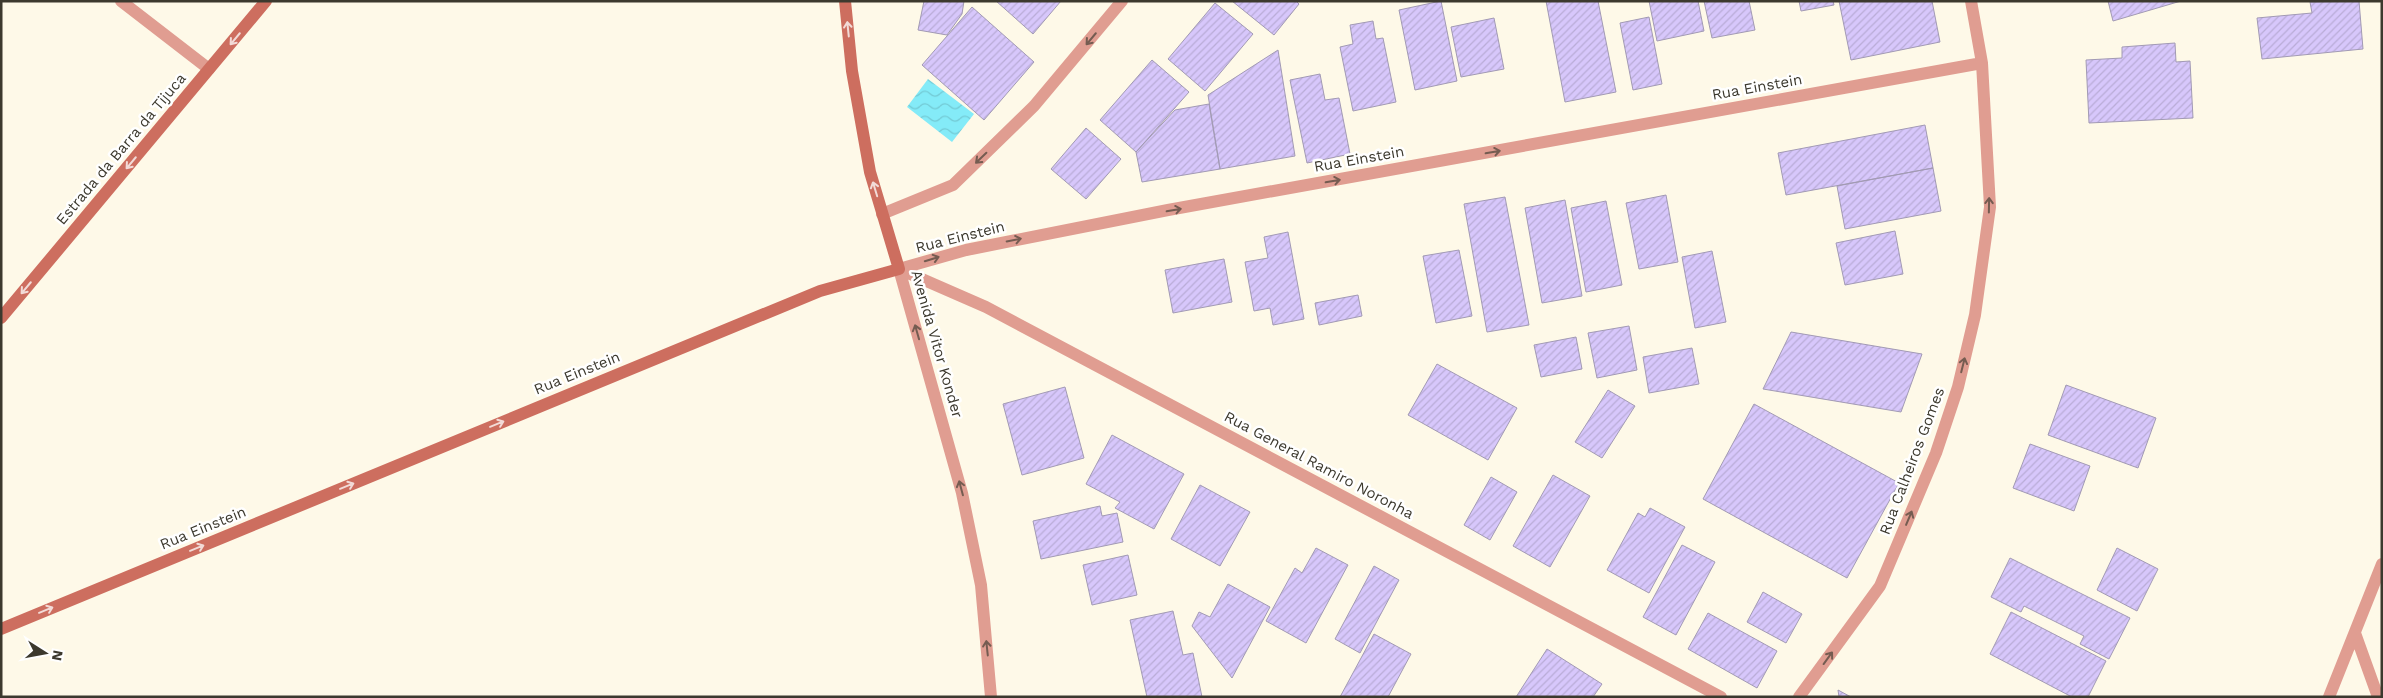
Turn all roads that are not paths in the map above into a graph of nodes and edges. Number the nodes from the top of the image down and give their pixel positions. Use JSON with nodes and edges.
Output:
{"nodes":[{"id":1,"x":121,"y":1,"type":"edge"},
{"id":2,"x":266,"y":1,"type":"edge"},
{"id":3,"x":844,"y":1,"type":"edge"},
{"id":4,"x":1122,"y":1,"type":"edge"},
{"id":5,"x":1971,"y":1,"type":"edge"},
{"id":6,"x":1982,"y":63,"type":"junction"},
{"id":7,"x":209,"y":69,"type":"junction"},
{"id":8,"x":882,"y":214,"type":"junction"},
{"id":9,"x":899,"y":269,"type":"junction"},
{"id":10,"x":1,"y":318,"type":"edge"},
{"id":11,"x":2382,"y":564,"type":"edge"},
{"id":12,"x":1,"y":629,"type":"edge"},
{"id":13,"x":2355,"y":633,"type":"junction"},
{"id":14,"x":991,"y":697,"type":"edge"},
{"id":15,"x":1721,"y":697,"type":"edge"},
{"id":16,"x":1798,"y":697,"type":"edge"},
{"id":17,"x":2329,"y":697,"type":"edge"},
{"id":18,"x":2378,"y":697,"type":"edge"}],
"edges":[{"from":1,"to":7,"type":"street"},
{"from":2,"to":7,"type":"street","name":"Estrada da Barra da Tijuca","one_way":true},
{"from":8,"to":3,"type":"street","name":"Avenida Vitor Konder","one_way":true},
{"from":4,"to":8,"type":"street","one_way":true},
{"from":5,"to":6,"type":"street","name":"Rua Calheiros Gomes"},
{"from":9,"to":6,"type":"street","name":"Rua Einstein","one_way":true},
{"from":16,"to":6,"type":"street","name":"Rua Calheiros Gomes","one_way":true},
{"from":7,"to":10,"type":"street","name":"Estrada da Barra da Tijuca","one_way":true},
{"from":8,"to":9,"type":"street","name":"Avenida Vitor Konder"},
{"from":12,"to":9,"type":"street","name":"Rua Einstein","one_way":true},
{"from":14,"to":9,"type":"street","name":"Avenida Vitor Konder","one_way":true},
{"from":9,"to":15,"type":"street","name":"Rua General Ramiro Noronha"},
{"from":11,"to":13,"type":"street"},
{"from":13,"to":17,"type":"street"},
{"from":13,"to":18,"type":"street"}]}
